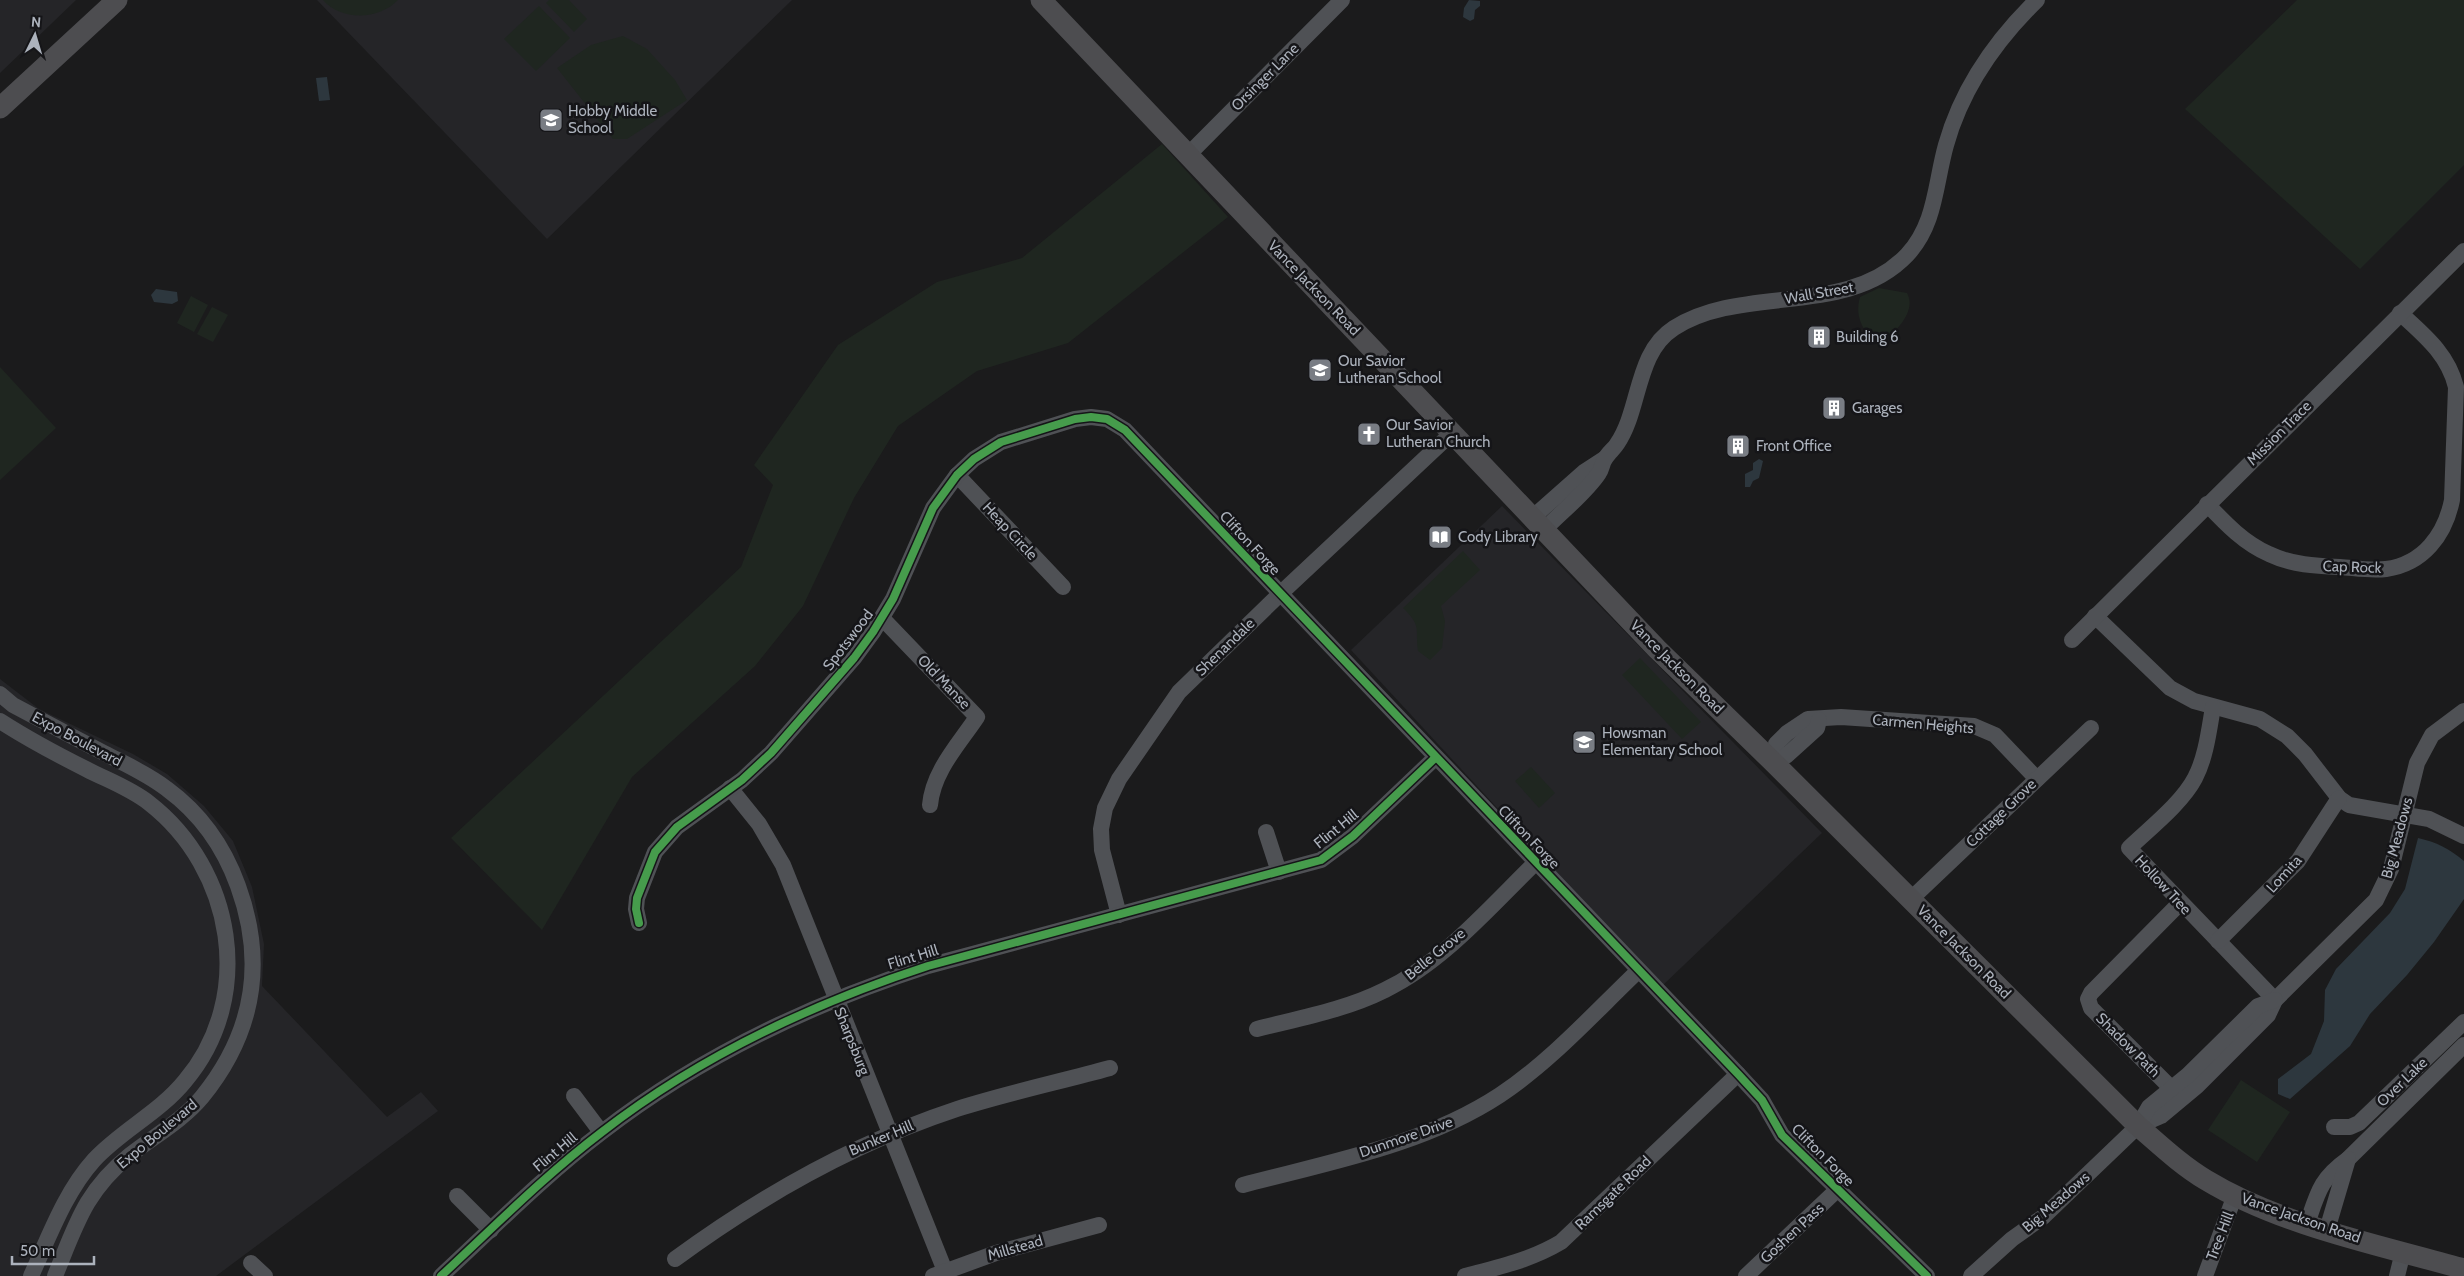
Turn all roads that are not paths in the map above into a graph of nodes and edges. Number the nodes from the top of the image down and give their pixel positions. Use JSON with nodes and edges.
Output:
{"nodes":[{"id":1,"x":117,"y":0,"type":"edge"},
{"id":2,"x":1041,"y":0,"type":"edge"},
{"id":3,"x":1342,"y":0,"type":"edge"},
{"id":4,"x":2037,"y":0,"type":"edge"},
{"id":5,"x":0,"y":108,"type":"edge"},
{"id":6,"x":1189,"y":154,"type":"junction"},
{"id":7,"x":2464,"y":251,"type":"edge"},
{"id":8,"x":2400,"y":313,"type":"junction"},
{"id":9,"x":1107,"y":419,"type":"joint"},
{"id":10,"x":1452,"y":434,"type":"junction"},
{"id":11,"x":957,"y":475,"type":"junction"},
{"id":12,"x":2207,"y":504,"type":"junction"},
{"id":13,"x":1538,"y":524,"type":"junction"},
{"id":14,"x":1063,"y":587,"type":"dead end"},
{"id":15,"x":1280,"y":594,"type":"junction"},
{"id":16,"x":2095,"y":616,"type":"junction"},
{"id":17,"x":882,"y":618,"type":"junction"},
{"id":18,"x":2072,"y":640,"type":"dead end"},
{"id":19,"x":0,"y":694,"type":"edge"},
{"id":20,"x":2213,"y":707,"type":"junction"},
{"id":21,"x":2464,"y":711,"type":"edge"},
{"id":22,"x":1819,"y":720,"type":"junction"},
{"id":23,"x":0,"y":721,"type":"edge"},
{"id":24,"x":2091,"y":728,"type":"dead end"},
{"id":25,"x":1778,"y":756,"type":"junction"},
{"id":26,"x":1435,"y":758,"type":"junction"},
{"id":27,"x":2037,"y":779,"type":"junction"},
{"id":28,"x":730,"y":788,"type":"junction"},
{"id":29,"x":2339,"y":798,"type":"junction"},
{"id":30,"x":930,"y":805,"type":"dead end"},
{"id":31,"x":2404,"y":814,"type":"junction"},
{"id":32,"x":1266,"y":832,"type":"dead end"},
{"id":33,"x":2464,"y":836,"type":"edge"},
{"id":34,"x":1535,"y":863,"type":"junction"},
{"id":35,"x":1279,"y":872,"type":"junction"},
{"id":36,"x":1911,"y":899,"type":"junction"},
{"id":37,"x":2180,"y":903,"type":"junction"},
{"id":38,"x":246,"y":907,"type":"junction"},
{"id":39,"x":221,"y":912,"type":"junction"},
{"id":40,"x":1119,"y":915,"type":"junction"},
{"id":41,"x":639,"y":923,"type":"dead end"},
{"id":42,"x":2218,"y":941,"type":"junction"},
{"id":43,"x":1638,"y":971,"type":"junction"},
{"id":44,"x":835,"y":1000,"type":"junction"},
{"id":45,"x":2275,"y":1000,"type":"junction"},
{"id":46,"x":2464,"y":1022,"type":"edge"},
{"id":47,"x":1257,"y":1030,"type":"dead end"},
{"id":48,"x":2464,"y":1045,"type":"edge"},
{"id":49,"x":1110,"y":1068,"type":"dead end"},
{"id":50,"x":1738,"y":1074,"type":"junction"},
{"id":51,"x":2171,"y":1088,"type":"junction"},
{"id":52,"x":574,"y":1096,"type":"dead end"},
{"id":53,"x":2138,"y":1126,"type":"junction"},
{"id":54,"x":2334,"y":1127,"type":"dead end"},
{"id":55,"x":601,"y":1132,"type":"junction"},
{"id":56,"x":889,"y":1134,"type":"junction"},
{"id":57,"x":2348,"y":1159,"type":"junction"},
{"id":58,"x":2322,"y":1182,"type":"junction"},
{"id":59,"x":1243,"y":1185,"type":"dead end"},
{"id":60,"x":2340,"y":1187,"type":"junction"},
{"id":61,"x":1838,"y":1189,"type":"junction"},
{"id":62,"x":2235,"y":1195,"type":"junction"},
{"id":63,"x":457,"y":1196,"type":"dead end"},
{"id":64,"x":1099,"y":1224,"type":"dead end"},
{"id":65,"x":2317,"y":1227,"type":"junction"},
{"id":66,"x":491,"y":1230,"type":"junction"},
{"id":67,"x":2403,"y":1252,"type":"junction"},
{"id":68,"x":675,"y":1259,"type":"dead end"},
{"id":69,"x":251,"y":1264,"type":"dead end"},
{"id":70,"x":2464,"y":1269,"type":"edge"},
{"id":71,"x":942,"y":1274,"type":"edge"},
{"id":72,"x":31,"y":1276,"type":"edge"},
{"id":73,"x":55,"y":1276,"type":"edge"},
{"id":74,"x":265,"y":1276,"type":"edge"},
{"id":75,"x":441,"y":1276,"type":"edge"},
{"id":76,"x":1466,"y":1276,"type":"edge"},
{"id":77,"x":1746,"y":1276,"type":"edge"},
{"id":78,"x":1927,"y":1276,"type":"edge"},
{"id":79,"x":1971,"y":1276,"type":"edge"},
{"id":80,"x":2205,"y":1276,"type":"edge"},
{"id":81,"x":2397,"y":1276,"type":"edge"}],
"edges":[{"from":1,"to":5,"type":"main road"},
{"from":2,"to":6,"type":"main road","name":"Vance Jackson Road"},
{"from":3,"to":6,"type":"street","name":"Orsinger Lane"},
{"from":4,"to":13,"type":"street","name":"Wall Street"},
{"from":6,"to":10,"type":"main road","name":"Vance Jackson Road"},
{"from":7,"to":8,"type":"street","name":"Mission Trace"},
{"from":8,"to":12,"type":"street","name":"Mission Trace"},
{"from":8,"to":12,"type":"street","name":"Cap Rock"},
{"from":9,"to":11,"type":"street","name":"Spotswood"},
{"from":9,"to":15,"type":"street","name":"Clifton Forge"},
{"from":10,"to":13,"type":"main road","name":"Vance Jackson Road"},
{"from":10,"to":15,"type":"street","name":"Shenandale"},
{"from":11,"to":14,"type":"street","name":"Heap Circle"},
{"from":11,"to":17,"type":"street","name":"Spotswood"},
{"from":12,"to":16,"type":"street","name":"Mission Trace"},
{"from":13,"to":25,"type":"main road","name":"Vance Jackson Road"},
{"from":15,"to":26,"type":"street","name":"Clifton Forge"},
{"from":15,"to":40,"type":"street","name":"Shenandale"},
{"from":16,"to":18,"type":"street","name":"Mission Trace"},
{"from":16,"to":20,"type":"street"},
{"from":17,"to":28,"type":"street","name":"Spotswood"},
{"from":17,"to":30,"type":"street","name":"Old Manse"},
{"from":19,"to":38,"type":"street","name":"Expo Boulevard"},
{"from":20,"to":29,"type":"street"},
{"from":20,"to":37,"type":"street","name":"Hollow Tree"},
{"from":21,"to":31,"type":"street","name":"Big Meadows"},
{"from":22,"to":25,"type":"street","name":"Carmen Heights"},
{"from":22,"to":25,"type":"street"},
{"from":22,"to":27,"type":"street","name":"Carmen Heights"},
{"from":23,"to":39,"type":"street","name":"Expo Boulevard"},
{"from":24,"to":27,"type":"street","name":"Cottage Grove"},
{"from":25,"to":36,"type":"main road","name":"Vance Jackson Road"},
{"from":26,"to":34,"type":"street","name":"Clifton Forge"},
{"from":26,"to":35,"type":"street","name":"Flint Hill"},
{"from":27,"to":36,"type":"street","name":"Cottage Grove"},
{"from":28,"to":41,"type":"street","name":"Spotswood"},
{"from":28,"to":44,"type":"street","name":"Sharpsburg"},
{"from":29,"to":31,"type":"street"},
{"from":29,"to":42,"type":"street","name":"Lomita"},
{"from":31,"to":33,"type":"street"},
{"from":31,"to":45,"type":"street","name":"Big Meadows"},
{"from":32,"to":35,"type":"street"},
{"from":34,"to":43,"type":"street","name":"Clifton Forge"},
{"from":34,"to":47,"type":"street","name":"Belle Grove"},
{"from":35,"to":40,"type":"street","name":"Flint Hill"},
{"from":36,"to":53,"type":"main road","name":"Vance Jackson Road"},
{"from":37,"to":42,"type":"street","name":"Hollow Tree"},
{"from":37,"to":51,"type":"street","name":"Shadow Path"},
{"from":38,"to":39,"type":"street"},
{"from":38,"to":73,"type":"street","name":"Expo Boulevard"},
{"from":39,"to":72,"type":"street","name":"Expo Boulevard"},
{"from":40,"to":44,"type":"street","name":"Flint Hill"},
{"from":42,"to":45,"type":"street","name":"Hollow Tree"},
{"from":43,"to":50,"type":"street","name":"Clifton Forge"},
{"from":43,"to":59,"type":"street","name":"Dunmore Drive"},
{"from":44,"to":55,"type":"street","name":"Flint Hill"},
{"from":44,"to":56,"type":"street","name":"Sharpsburg"},
{"from":45,"to":51,"type":"street","name":"Big Meadows"},
{"from":45,"to":53,"type":"street","name":"Big Meadows"},
{"from":46,"to":54,"type":"street","name":"Over Lake"},
{"from":48,"to":57,"type":"street"},
{"from":49,"to":56,"type":"street","name":"Bunker Hill"},
{"from":50,"to":61,"type":"street","name":"Clifton Forge"},
{"from":50,"to":76,"type":"street","name":"Ramsgate Road"},
{"from":51,"to":53,"type":"street","name":"Big Meadows"},
{"from":52,"to":55,"type":"street","name":"Flint Hill"},
{"from":53,"to":62,"type":"main road","name":"Vance Jackson Road"},
{"from":53,"to":79,"type":"street","name":"Big Meadows"},
{"from":55,"to":66,"type":"street","name":"Flint Hill"},
{"from":56,"to":68,"type":"street","name":"Bunker Hill"},
{"from":56,"to":71,"type":"street","name":"Sharpsburg"},
{"from":57,"to":58,"type":"street"},
{"from":57,"to":60,"type":"street"},
{"from":58,"to":60,"type":"street"},
{"from":58,"to":65,"type":"street"},
{"from":60,"to":65,"type":"street"},
{"from":61,"to":77,"type":"street","name":"Goshen Pass"},
{"from":61,"to":78,"type":"street","name":"Clifton Forge"},
{"from":62,"to":65,"type":"main road","name":"Vance Jackson Road"},
{"from":62,"to":80,"type":"street","name":"Tree Hill"},
{"from":63,"to":66,"type":"street"},
{"from":64,"to":71,"type":"street","name":"Millstead"},
{"from":65,"to":67,"type":"main road","name":"Vance Jackson Road"},
{"from":66,"to":75,"type":"street","name":"Flint Hill"},
{"from":67,"to":70,"type":"main road","name":"Vance Jackson Road"},
{"from":67,"to":81,"type":"street"},
{"from":69,"to":74,"type":"street"}]}
